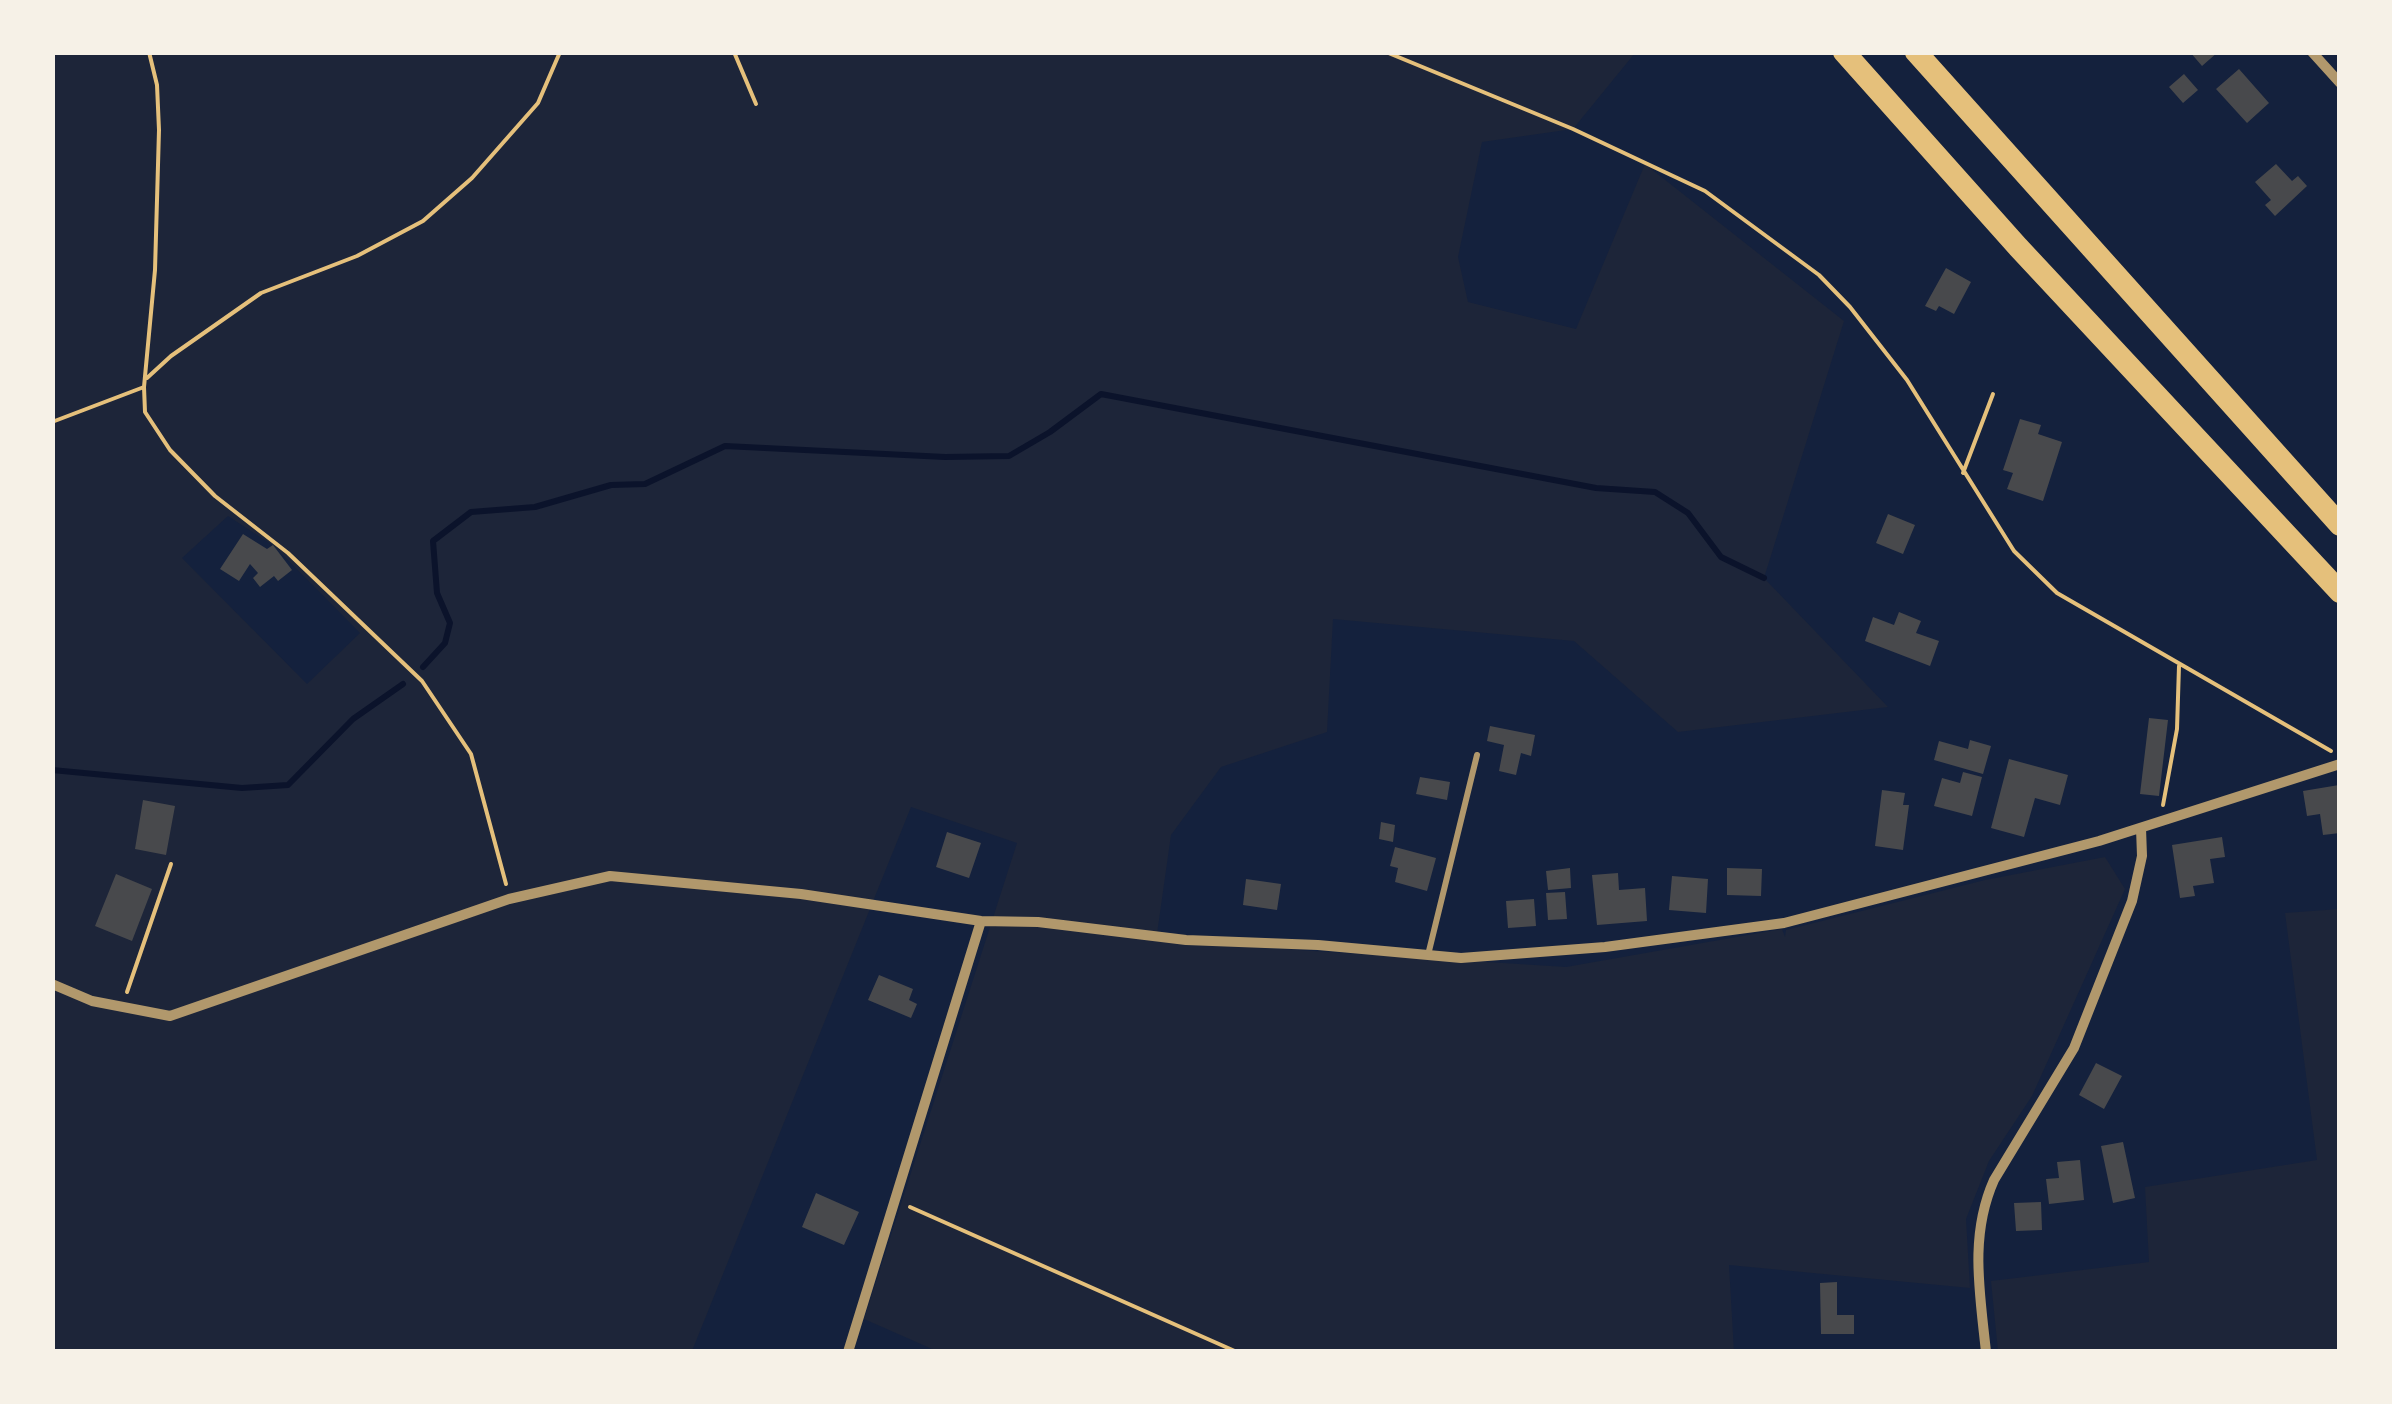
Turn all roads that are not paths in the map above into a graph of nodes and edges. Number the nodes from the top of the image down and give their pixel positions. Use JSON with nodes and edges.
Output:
{"nodes":[{"id":1,"x":1844,"y":52,"type":"edge"},
{"id":2,"x":1916,"y":52,"type":"edge"},
{"id":3,"x":2312,"y":52,"type":"edge"},
{"id":4,"x":2340,"y":83,"type":"edge"},
{"id":5,"x":2340,"y":525,"type":"edge"},
{"id":6,"x":2340,"y":592,"type":"edge"},
{"id":7,"x":1477,"y":755,"type":"dead end"},
{"id":8,"x":2340,"y":764,"type":"edge"},
{"id":9,"x":2141,"y":828,"type":"junction"},
{"id":10,"x":980,"y":921,"type":"junction"},
{"id":11,"x":1428,"y":954,"type":"junction"},
{"id":12,"x":52,"y":984,"type":"edge"},
{"id":13,"x":848,"y":1352,"type":"edge"},
{"id":14,"x":1986,"y":1352,"type":"edge"}],
"edges":[{"from":1,"to":6,"type":"highway"},
{"from":2,"to":5,"type":"highway"},
{"from":3,"to":4,"type":"street"},
{"from":7,"to":11,"type":"lane"},
{"from":8,"to":9,"type":"street"},
{"from":9,"to":11,"type":"street"},
{"from":9,"to":14,"type":"street"},
{"from":10,"to":11,"type":"street"},
{"from":10,"to":12,"type":"street"},
{"from":10,"to":13,"type":"street"}]}
